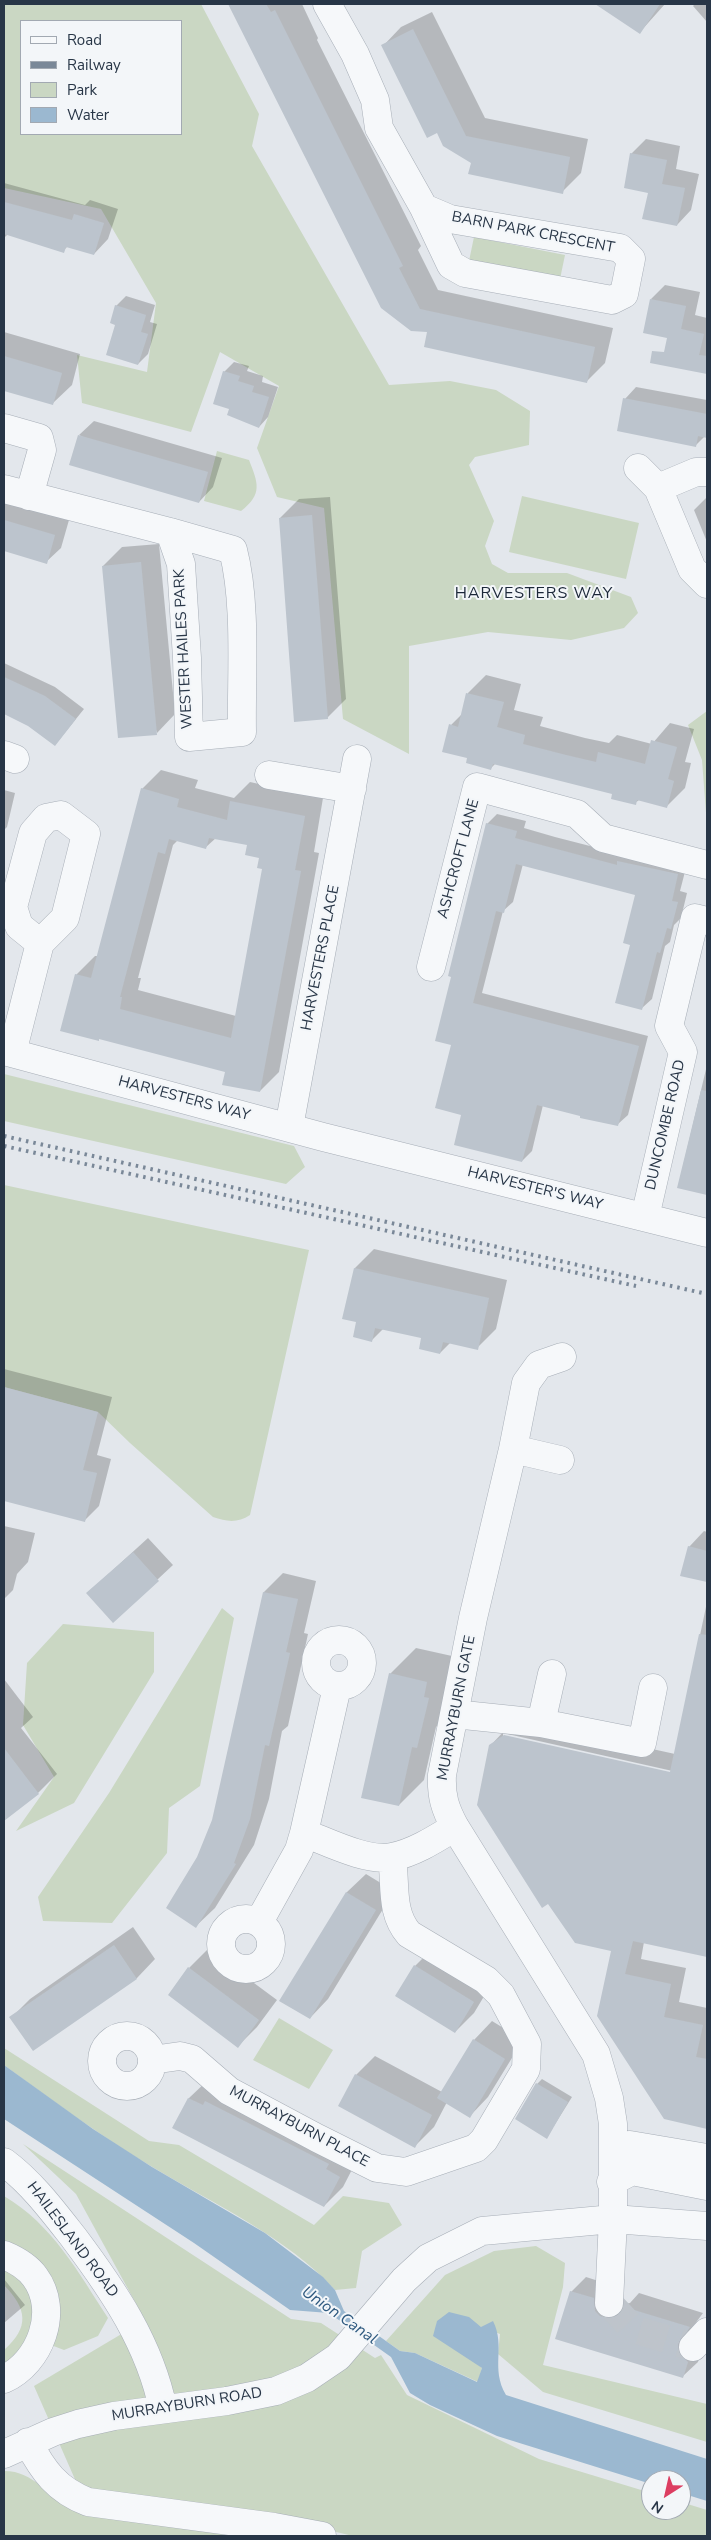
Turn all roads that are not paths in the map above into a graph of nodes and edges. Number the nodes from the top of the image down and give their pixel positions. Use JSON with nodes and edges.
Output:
{"nodes":[{"id":1,"x":327,"y":4,"type":"edge"},
{"id":2,"x":424,"y":208,"type":"junction"},
{"id":3,"x":4,"y":428,"type":"edge"},
{"id":4,"x":638,"y":468,"type":"dead end"},
{"id":5,"x":707,"y":472,"type":"edge"},
{"id":6,"x":658,"y":488,"type":"junction"},
{"id":7,"x":16,"y":492,"type":"edge"},
{"id":8,"x":170,"y":532,"type":"junction"},
{"id":9,"x":707,"y":584,"type":"edge"},
{"id":10,"x":358,"y":759,"type":"dead end"},
{"id":11,"x":269,"y":775,"type":"dead end"},
{"id":12,"x":352,"y":789,"type":"junction"},
{"id":13,"x":707,"y":865,"type":"edge"},
{"id":14,"x":704,"y":919,"type":"edge"},
{"id":15,"x":40,"y":943,"type":"dead end"},
{"id":16,"x":431,"y":966,"type":"dead end"},
{"id":17,"x":8,"y":1052,"type":"edge"},
{"id":18,"x":289,"y":1127,"type":"junction"},
{"id":19,"x":363,"y":1146,"type":"joint"},
{"id":20,"x":645,"y":1217,"type":"junction"},
{"id":21,"x":707,"y":1233,"type":"edge"},
{"id":22,"x":562,"y":1357,"type":"dead end"},
{"id":23,"x":514,"y":1448,"type":"junction"},
{"id":24,"x":560,"y":1460,"type":"dead end"},
{"id":25,"x":552,"y":1674,"type":"dead end"},
{"id":26,"x":337,"y":1687,"type":"dead end"},
{"id":27,"x":653,"y":1688,"type":"dead end"},
{"id":28,"x":454,"y":1714,"type":"junction"},
{"id":29,"x":541,"y":1723,"type":"junction"},
{"id":30,"x":455,"y":1827,"type":"junction"},
{"id":31,"x":304,"y":1833,"type":"junction"},
{"id":32,"x":392,"y":1857,"type":"junction"},
{"id":33,"x":259,"y":1922,"type":"dead end"},
{"id":34,"x":152,"y":2060,"type":"dead end"},
{"id":35,"x":613,"y":2146,"type":"junction"},
{"id":36,"x":707,"y":2158,"type":"edge"},
{"id":37,"x":4,"y":2162,"type":"edge"},
{"id":38,"x":612,"y":2182,"type":"junction"},
{"id":39,"x":707,"y":2186,"type":"edge"},
{"id":40,"x":613,"y":2219,"type":"junction"},
{"id":41,"x":707,"y":2226,"type":"edge"},
{"id":42,"x":4,"y":2255,"type":"edge"},
{"id":43,"x":609,"y":2303,"type":"dead end"},
{"id":44,"x":4,"y":2379,"type":"edge"},
{"id":45,"x":163,"y":2409,"type":"junction"},
{"id":46,"x":28,"y":2442,"type":"junction"},
{"id":47,"x":4,"y":2454,"type":"edge"},
{"id":48,"x":322,"y":2536,"type":"edge"}],
"edges":[{"from":1,"to":2,"type":"street","name":"BARN PARK CRESCENT"},
{"from":2,"to":2,"type":"street","name":"BARN PARK CRESCENT"},
{"from":3,"to":7,"type":"street","name":"WESTER HAILES PARK"},
{"from":4,"to":6,"type":"street"},
{"from":5,"to":6,"type":"street"},
{"from":6,"to":9,"type":"street"},
{"from":7,"to":8,"type":"street","name":"WESTER HAILES PARK"},
{"from":8,"to":8,"type":"street","name":"WESTER HAILES PARK"},
{"from":10,"to":12,"type":"street","name":"HARVESTERS PLACE"},
{"from":11,"to":12,"type":"street"},
{"from":12,"to":18,"type":"street","name":"HARVESTERS PLACE"},
{"from":13,"to":16,"type":"street","name":"ASHCROFT LANE"},
{"from":14,"to":20,"type":"street","name":"DUNCOMBE ROAD"},
{"from":15,"to":17,"type":"street"},
{"from":17,"to":18,"type":"street","name":"HARVESTERS WAY"},
{"from":18,"to":19,"type":"street","name":"HARVESTERS WAY"},
{"from":19,"to":20,"type":"street","name":"HARVESTER'S WAY"},
{"from":20,"to":21,"type":"street","name":"HARVESTER'S WAY"},
{"from":22,"to":23,"type":"street","name":"MURRAYBURN GATE"},
{"from":23,"to":24,"type":"street"},
{"from":23,"to":28,"type":"street","name":"MURRAYBURN GATE"},
{"from":25,"to":29,"type":"street"},
{"from":26,"to":31,"type":"street"},
{"from":27,"to":29,"type":"street"},
{"from":28,"to":29,"type":"street"},
{"from":28,"to":30,"type":"street","name":"MURRAYBURN GATE"},
{"from":30,"to":32,"type":"street"},
{"from":30,"to":35,"type":"street","name":"MURRAYBURN GATE"},
{"from":31,"to":32,"type":"street"},
{"from":31,"to":33,"type":"street"},
{"from":32,"to":34,"type":"street","name":"MURRAYBURN PLACE"},
{"from":35,"to":36,"type":"street"},
{"from":35,"to":38,"type":"street","name":"MURRAYBURN GATE"},
{"from":37,"to":45,"type":"street","name":"HAILESLAND ROAD"},
{"from":38,"to":39,"type":"street"},
{"from":38,"to":40,"type":"street","name":"MURRAYBURN GATE"},
{"from":40,"to":41,"type":"street","name":"MURRAYBURN ROAD"},
{"from":40,"to":43,"type":"street","name":"MURRAYBURN GATE"},
{"from":40,"to":45,"type":"street","name":"MURRAYBURN ROAD"},
{"from":42,"to":44,"type":"street"},
{"from":45,"to":46,"type":"street","name":"MURRAYBURN ROAD"},
{"from":46,"to":47,"type":"street","name":"MURRAYBURN ROAD"},
{"from":46,"to":48,"type":"street"}]}
